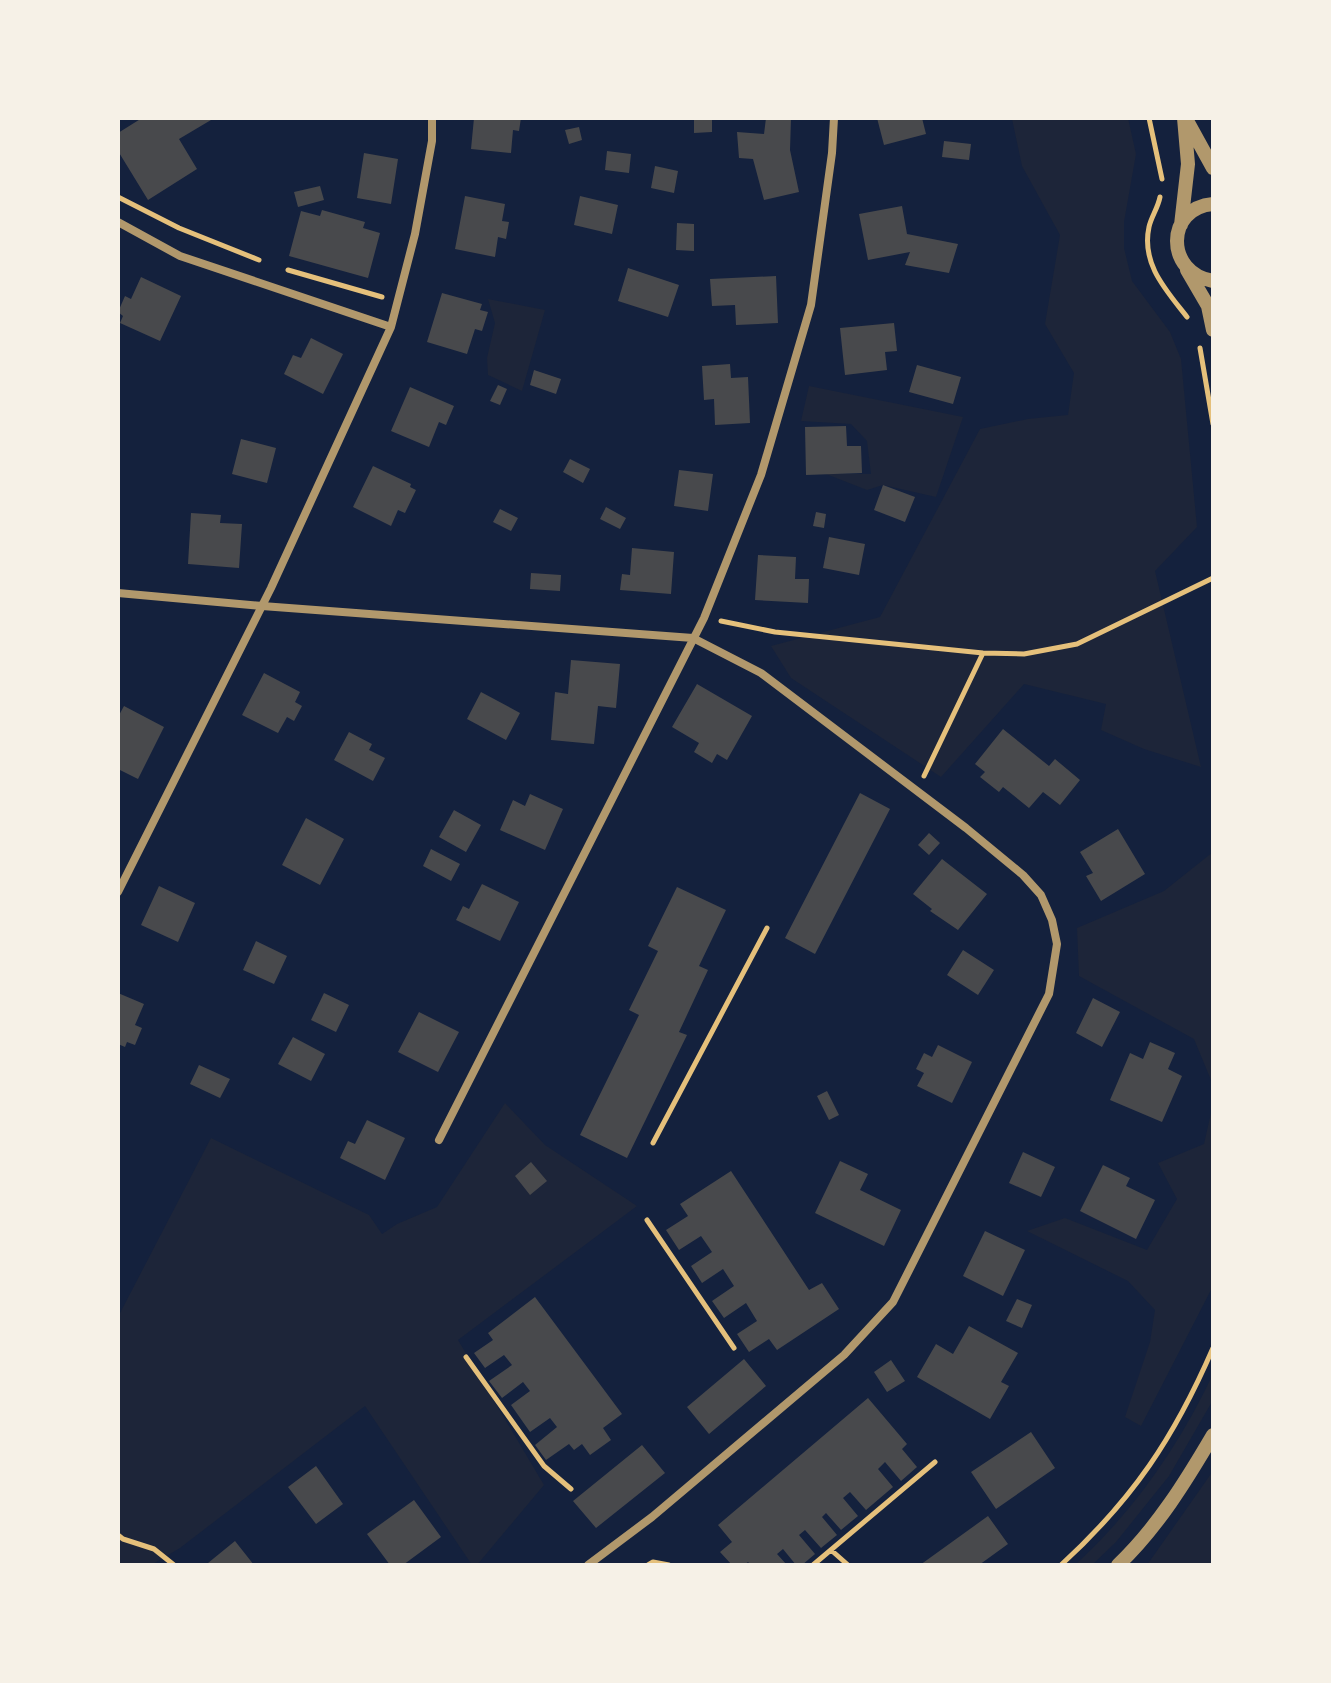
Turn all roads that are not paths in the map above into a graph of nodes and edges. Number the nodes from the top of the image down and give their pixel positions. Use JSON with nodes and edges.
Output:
{"nodes":[{"id":1,"x":432,"y":118,"type":"edge"},
{"id":2,"x":834,"y":118,"type":"edge"},
{"id":3,"x":1185,"y":118,"type":"edge"},
{"id":4,"x":1213,"y":168,"type":"edge"},
{"id":5,"x":1213,"y":204,"type":"edge"},
{"id":6,"x":118,"y":222,"type":"edge"},
{"id":7,"x":1181,"y":226,"type":"junction"},
{"id":8,"x":1185,"y":266,"type":"junction"},
{"id":9,"x":1213,"y":281,"type":"edge"},
{"id":10,"x":391,"y":327,"type":"junction"},
{"id":11,"x":1213,"y":330,"type":"edge"},
{"id":12,"x":118,"y":593,"type":"edge"},
{"id":13,"x":262,"y":606,"type":"junction"},
{"id":14,"x":693,"y":638,"type":"junction"},
{"id":15,"x":118,"y":892,"type":"edge"},
{"id":16,"x":439,"y":1140,"type":"dead end"},
{"id":17,"x":1213,"y":1435,"type":"edge"},
{"id":18,"x":588,"y":1565,"type":"edge"},
{"id":19,"x":1118,"y":1565,"type":"edge"}],
"edges":[{"from":1,"to":10,"type":"street"},
{"from":2,"to":14,"type":"street"},
{"from":3,"to":4,"type":"street"},
{"from":3,"to":7,"type":"street"},
{"from":5,"to":7,"type":"street"},
{"from":6,"to":10,"type":"street"},
{"from":7,"to":8,"type":"street"},
{"from":8,"to":9,"type":"street"},
{"from":8,"to":11,"type":"street"},
{"from":10,"to":13,"type":"street"},
{"from":12,"to":13,"type":"street"},
{"from":13,"to":14,"type":"street"},
{"from":13,"to":15,"type":"street"},
{"from":14,"to":16,"type":"street"},
{"from":14,"to":18,"type":"street"},
{"from":17,"to":19,"type":"street"}]}
